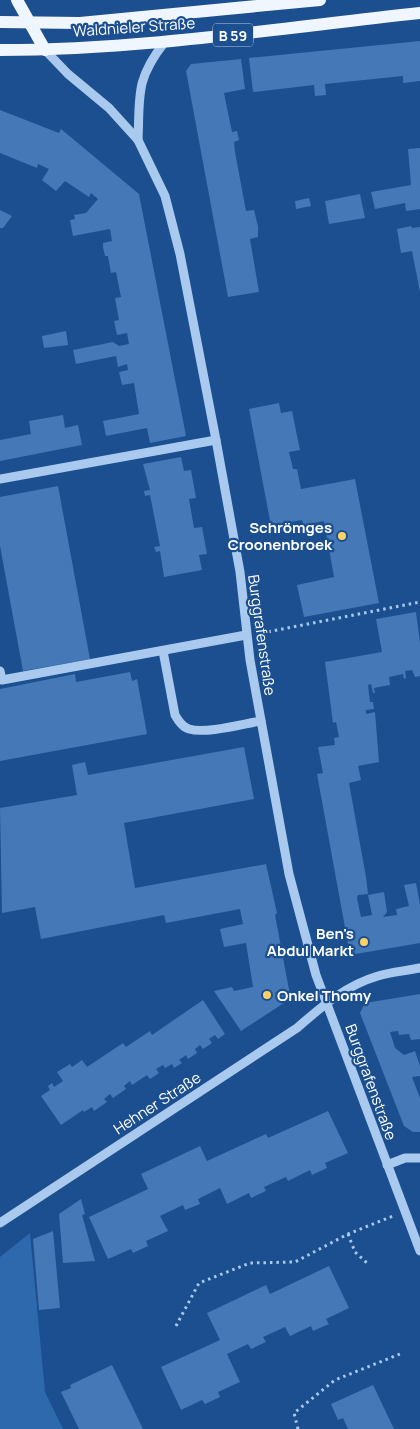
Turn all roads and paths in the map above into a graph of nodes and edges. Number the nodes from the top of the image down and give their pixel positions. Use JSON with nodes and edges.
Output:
{"nodes":[{"id":1,"x":17,"y":0,"type":"edge"},
{"id":2,"x":320,"y":0,"type":"edge"},
{"id":3,"x":226,"y":5,"type":"edge"},
{"id":4,"x":420,"y":13,"type":"edge"},
{"id":5,"x":0,"y":22,"type":"edge"},
{"id":6,"x":29,"y":23,"type":"junction"},
{"id":7,"x":164,"y":43,"type":"junction"},
{"id":8,"x":0,"y":50,"type":"edge"},
{"id":9,"x":45,"y":50,"type":"junction"},
{"id":10,"x":138,"y":140,"type":"junction"},
{"id":11,"x":216,"y":440,"type":"junction"},
{"id":12,"x":0,"y":480,"type":"edge"},
{"id":13,"x":420,"y":602,"type":"edge"},
{"id":14,"x":246,"y":636,"type":"junction"},
{"id":15,"x":163,"y":650,"type":"junction"},
{"id":16,"x":0,"y":670,"type":"edge"},
{"id":17,"x":261,"y":721,"type":"junction"},
{"id":18,"x":420,"y":968,"type":"edge"},
{"id":19,"x":326,"y":1002,"type":"junction"},
{"id":20,"x":420,"y":1158,"type":"edge"},
{"id":21,"x":387,"y":1165,"type":"junction"},
{"id":22,"x":405,"y":1212,"type":"junction"},
{"id":23,"x":0,"y":1223,"type":"edge"},
{"id":24,"x":348,"y":1234,"type":"junction"},
{"id":25,"x":420,"y":1251,"type":"edge"},
{"id":26,"x":367,"y":1263,"type":"dead end"},
{"id":27,"x":176,"y":1326,"type":"dead end"},
{"id":28,"x":400,"y":1354,"type":"dead end"},
{"id":29,"x":298,"y":1429,"type":"edge"}],
"edges":[{"from":1,"to":6,"type":"main road"},
{"from":2,"to":3,"type":"main road","name":"Waldnieler Straße","number":"B 59"},
{"from":3,"to":6,"type":"main road","name":"Waldnieler Straße","number":"B 59"},
{"from":4,"to":7,"type":"main road","name":"Waldnieler Straße","number":"B 59"},
{"from":5,"to":6,"type":"main road","name":"Waldnieler Straße"},
{"from":6,"to":9,"type":"main road"},
{"from":7,"to":9,"type":"main road","name":"Waldnieler Straße","number":"B 59"},
{"from":7,"to":10,"type":"street"},
{"from":8,"to":9,"type":"main road","name":"Waldnieler Straße"},
{"from":9,"to":10,"type":"street","name":"Burggrafenstraße"},
{"from":10,"to":11,"type":"street","name":"Burggrafenstraße"},
{"from":11,"to":12,"type":"street"},
{"from":11,"to":14,"type":"street","name":"Burggrafenstraße"},
{"from":13,"to":14,"type":"path"},
{"from":14,"to":15,"type":"street"},
{"from":14,"to":17,"type":"street","name":"Burggrafenstraße"},
{"from":15,"to":16,"type":"street"},
{"from":15,"to":17,"type":"street"},
{"from":17,"to":19,"type":"street","name":"Burggrafenstraße"},
{"from":18,"to":19,"type":"street","name":"Hehner Straße"},
{"from":19,"to":21,"type":"street","name":"Burggrafenstraße"},
{"from":19,"to":23,"type":"street","name":"Hehner Straße"},
{"from":20,"to":21,"type":"street"},
{"from":21,"to":22,"type":"street","name":"Burggrafenstraße"},
{"from":22,"to":24,"type":"path"},
{"from":22,"to":25,"type":"street","name":"Burggrafenstraße"},
{"from":24,"to":26,"type":"path"},
{"from":24,"to":27,"type":"path"},
{"from":28,"to":29,"type":"path"}]}
